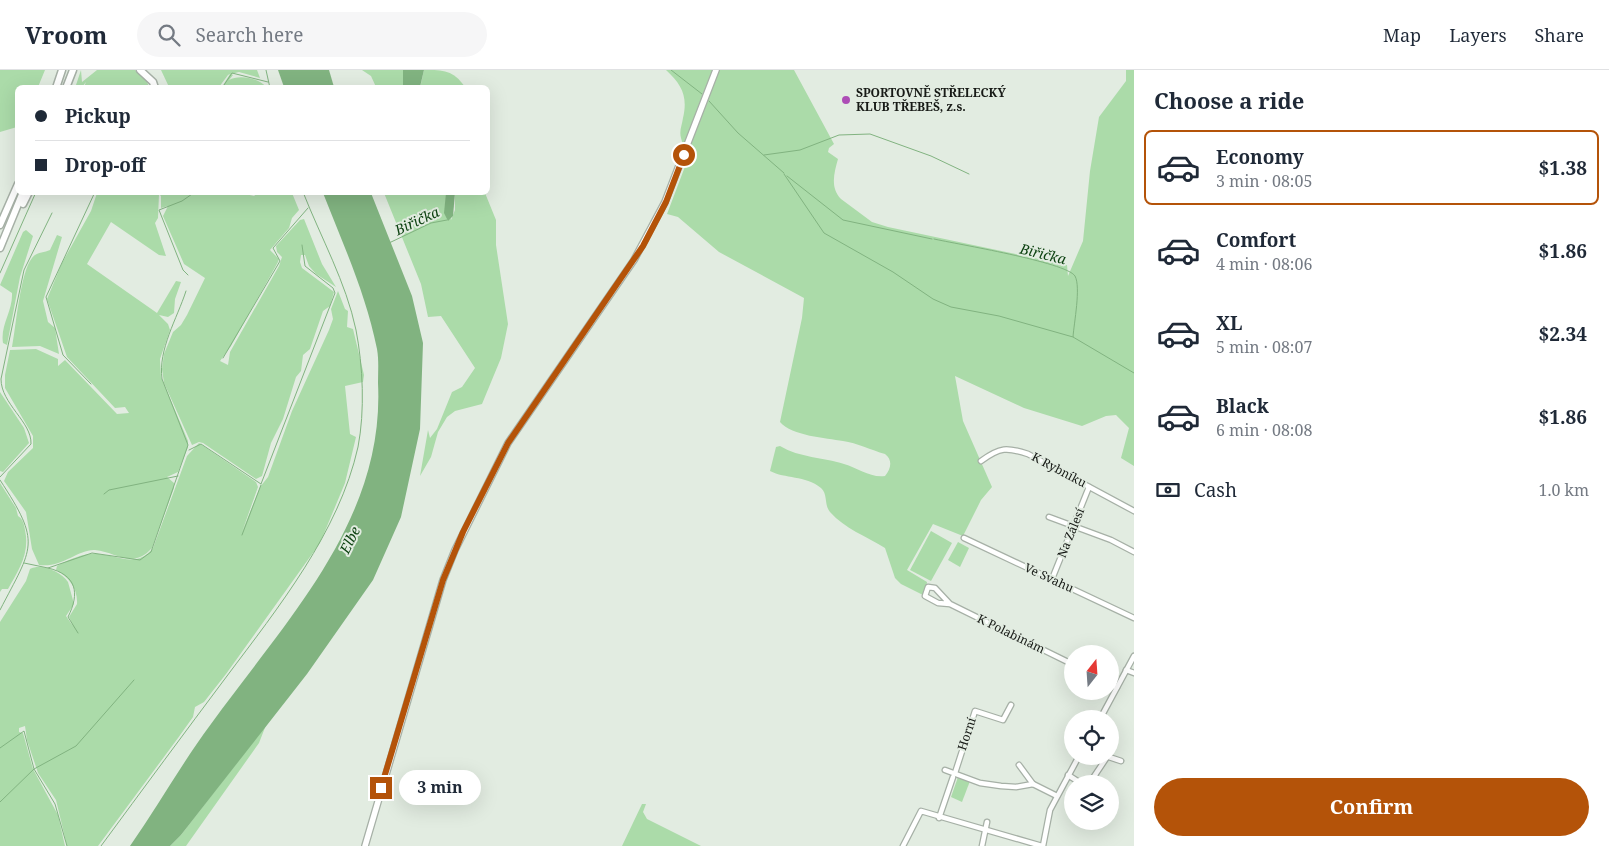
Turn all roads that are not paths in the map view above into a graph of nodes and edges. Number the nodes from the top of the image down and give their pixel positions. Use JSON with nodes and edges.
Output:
{"nodes":[{"id":1,"x":62,"y":70,"type":"edge"},
{"id":2,"x":75,"y":70,"type":"edge"},
{"id":3,"x":140,"y":70,"type":"edge"},
{"id":4,"x":716,"y":70,"type":"edge"},
{"id":5,"x":57,"y":85,"type":"edge"},
{"id":6,"x":68,"y":85,"type":"edge"},
{"id":7,"x":71,"y":85,"type":"edge"},
{"id":8,"x":153,"y":85,"type":"edge"},
{"id":9,"x":15,"y":191,"type":"edge"},
{"id":10,"x":22,"y":195,"type":"edge"},
{"id":11,"x":27,"y":195,"type":"edge"},
{"id":12,"x":0,"y":225,"type":"edge"},
{"id":13,"x":10,"y":226,"type":"junction"},
{"id":14,"x":0,"y":248,"type":"edge"},
{"id":15,"x":981,"y":461,"type":"dead end"},
{"id":16,"x":1089,"y":487,"type":"junction"},
{"id":17,"x":1134,"y":511,"type":"edge"},
{"id":18,"x":1048,"y":517,"type":"dead end"},
{"id":19,"x":1074,"y":526,"type":"junction"},
{"id":20,"x":964,"y":538,"type":"dead end"},
{"id":21,"x":1134,"y":552,"type":"edge"},
{"id":22,"x":1052,"y":579,"type":"junction"},
{"id":23,"x":950,"y":604,"type":"junction"},
{"id":24,"x":1134,"y":618,"type":"edge"},
{"id":25,"x":1134,"y":656,"type":"edge"},
{"id":26,"x":1064,"y":660,"type":"edge"},
{"id":27,"x":1126,"y":670,"type":"junction"},
{"id":28,"x":1134,"y":673,"type":"edge"},
{"id":29,"x":1119,"y":683,"type":"edge"},
{"id":30,"x":1011,"y":705,"type":"dead end"},
{"id":31,"x":1119,"y":760,"type":"edge"},
{"id":32,"x":1122,"y":761,"type":"dead end"},
{"id":33,"x":1019,"y":765,"type":"dead end"},
{"id":34,"x":1074,"y":765,"type":"edge"},
{"id":35,"x":945,"y":770,"type":"dead end"},
{"id":36,"x":954,"y":775,"type":"junction"},
{"id":37,"x":1068,"y":775,"type":"edge"},
{"id":38,"x":1064,"y":782,"type":"edge"},
{"id":39,"x":1033,"y":784,"type":"junction"},
{"id":40,"x":1056,"y":796,"type":"junction"},
{"id":41,"x":939,"y":818,"type":"junction"},
{"id":42,"x":987,"y":822,"type":"dead end"},
{"id":43,"x":985,"y":831,"type":"junction"},
{"id":44,"x":365,"y":846,"type":"edge"},
{"id":45,"x":903,"y":846,"type":"edge"},
{"id":46,"x":982,"y":846,"type":"edge"},
{"id":47,"x":1042,"y":846,"type":"edge"}],
"edges":[{"from":1,"to":5,"type":"main road"},
{"from":2,"to":6,"type":"main road"},
{"from":2,"to":7,"type":"main road"},
{"from":3,"to":8,"type":"main road"},
{"from":4,"to":44,"type":"street"},
{"from":9,"to":12,"type":"main road"},
{"from":10,"to":13,"type":"main road"},
{"from":11,"to":13,"type":"main road"},
{"from":13,"to":14,"type":"main road"},
{"from":15,"to":16,"type":"street","name":"K Rybníku"},
{"from":16,"to":17,"type":"street","name":"K Rybníku"},
{"from":16,"to":19,"type":"street","name":"Na Zálesí"},
{"from":18,"to":19,"type":"street"},
{"from":19,"to":21,"type":"street"},
{"from":19,"to":22,"type":"street","name":"Na Zálesí"},
{"from":20,"to":22,"type":"street","name":"Ve Svahu"},
{"from":22,"to":24,"type":"street","name":"Ve Svahu"},
{"from":23,"to":23,"type":"street","name":"K Polabinám"},
{"from":23,"to":26,"type":"street","name":"K Polabinám"},
{"from":25,"to":27,"type":"street"},
{"from":27,"to":28,"type":"street"},
{"from":27,"to":29,"type":"street"},
{"from":30,"to":36,"type":"street","name":"Horní"},
{"from":31,"to":32,"type":"street"},
{"from":33,"to":39,"type":"street"},
{"from":34,"to":37,"type":"street"},
{"from":35,"to":36,"type":"street"},
{"from":36,"to":39,"type":"street"},
{"from":36,"to":41,"type":"street","name":"Horní"},
{"from":38,"to":40,"type":"street"},
{"from":39,"to":40,"type":"street"},
{"from":40,"to":47,"type":"street"},
{"from":41,"to":43,"type":"street"},
{"from":41,"to":45,"type":"street"},
{"from":42,"to":43,"type":"street"},
{"from":43,"to":46,"type":"street"},
{"from":43,"to":47,"type":"street"}]}
